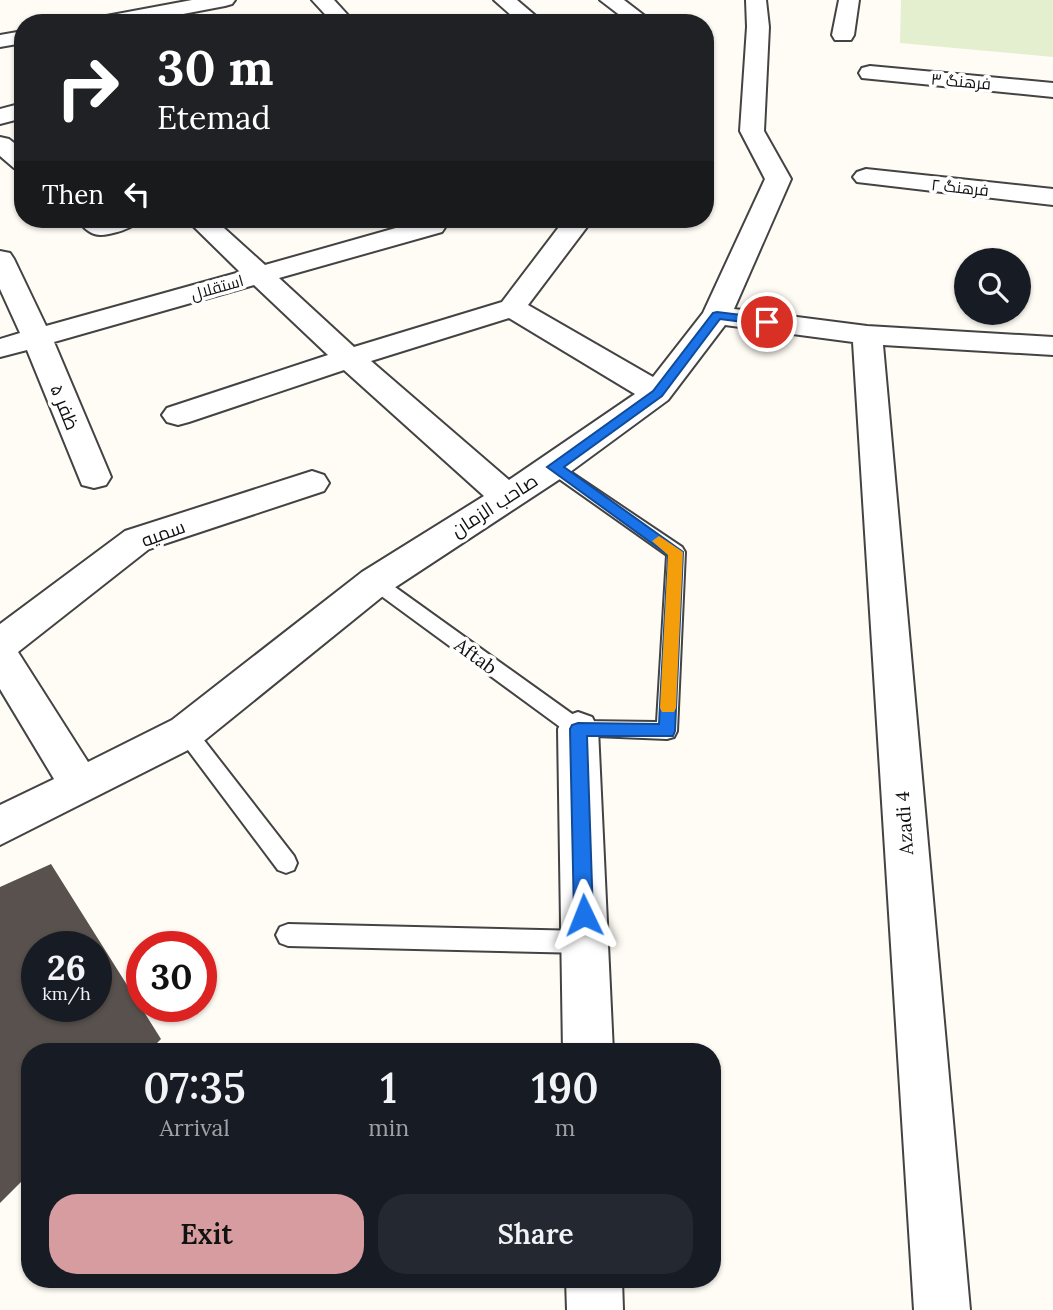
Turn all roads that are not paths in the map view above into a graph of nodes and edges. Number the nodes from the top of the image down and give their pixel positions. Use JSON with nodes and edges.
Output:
{"nodes":[{"id":1,"x":225,"y":0,"type":"edge"},
{"id":2,"x":322,"y":0,"type":"edge"},
{"id":3,"x":504,"y":0,"type":"edge"},
{"id":4,"x":611,"y":0,"type":"edge"},
{"id":5,"x":756,"y":0,"type":"edge"},
{"id":6,"x":849,"y":0,"type":"edge"},
{"id":7,"x":150,"y":14,"type":"edge"},
{"id":8,"x":336,"y":14,"type":"edge"},
{"id":9,"x":522,"y":14,"type":"edge"},
{"id":10,"x":643,"y":14,"type":"edge"},
{"id":11,"x":842,"y":35,"type":"dead end"},
{"id":12,"x":870,"y":73,"type":"dead end"},
{"id":13,"x":1053,"y":90,"type":"edge"},
{"id":14,"x":0,"y":144,"type":"edge"},
{"id":15,"x":14,"y":156,"type":"edge"},
{"id":16,"x":866,"y":177,"type":"dead end"},
{"id":17,"x":1053,"y":197,"type":"edge"},
{"id":18,"x":209,"y":228,"type":"edge"},
{"id":19,"x":426,"y":228,"type":"edge"},
{"id":20,"x":562,"y":228,"type":"edge"},
{"id":21,"x":0,"y":259,"type":"edge"},
{"id":22,"x":259,"y":275,"type":"junction"},
{"id":23,"x":512,"y":308,"type":"junction"},
{"id":24,"x":717,"y":315,"type":"junction"},
{"id":25,"x":867,"y":335,"type":"junction"},
{"id":26,"x":37,"y":338,"type":"junction"},
{"id":27,"x":1053,"y":346,"type":"edge"},
{"id":28,"x":0,"y":348,"type":"edge"},
{"id":29,"x":349,"y":358,"type":"junction"},
{"id":30,"x":657,"y":393,"type":"junction"},
{"id":31,"x":178,"y":415,"type":"dead end"},
{"id":32,"x":554,"y":467,"type":"junction"},
{"id":33,"x":94,"y":477,"type":"dead end"},
{"id":34,"x":313,"y":483,"type":"dead end"},
{"id":35,"x":507,"y":497,"type":"junction"},
{"id":36,"x":375,"y":582,"type":"junction"},
{"id":37,"x":0,"y":645,"type":"edge"},
{"id":38,"x":0,"y":656,"type":"edge"},
{"id":39,"x":578,"y":729,"type":"junction"},
{"id":40,"x":186,"y":733,"type":"junction"},
{"id":41,"x":80,"y":785,"type":"junction"},
{"id":42,"x":0,"y":826,"type":"edge"},
{"id":43,"x":286,"y":863,"type":"dead end"},
{"id":44,"x":288,"y":935,"type":"dead end"},
{"id":45,"x":584,"y":942,"type":"junction"},
{"id":46,"x":588,"y":1043,"type":"edge"},
{"id":47,"x":594,"y":1288,"type":"edge"},
{"id":48,"x":595,"y":1310,"type":"edge"},
{"id":49,"x":942,"y":1310,"type":"edge"}],
"edges":[{"from":1,"to":7,"type":"street"},
{"from":2,"to":8,"type":"street"},
{"from":3,"to":9,"type":"street"},
{"from":4,"to":10,"type":"street"},
{"from":5,"to":24,"type":"street","name":"صاحب الزمان"},
{"from":6,"to":11,"type":"street"},
{"from":12,"to":13,"type":"street","name":"فرهنگ ۳"},
{"from":14,"to":15,"type":"street"},
{"from":16,"to":17,"type":"street","name":"فرهنگ ۲"},
{"from":18,"to":22,"type":"street"},
{"from":19,"to":22,"type":"street","name":"استقلال"},
{"from":20,"to":23,"type":"street"},
{"from":21,"to":26,"type":"street","name":"ظفر ۵"},
{"from":22,"to":26,"type":"street","name":"استقلال"},
{"from":22,"to":29,"type":"street"},
{"from":23,"to":29,"type":"street"},
{"from":23,"to":30,"type":"street"},
{"from":24,"to":25,"type":"street"},
{"from":24,"to":30,"type":"street","name":"صاحب الزمان"},
{"from":25,"to":27,"type":"street"},
{"from":25,"to":49,"type":"street","name":"Azadi 4"},
{"from":26,"to":28,"type":"street","name":"استقلال"},
{"from":26,"to":33,"type":"street","name":"ظفر ۵"},
{"from":29,"to":31,"type":"street"},
{"from":29,"to":35,"type":"street"},
{"from":30,"to":32,"type":"street","name":"صاحب الزمان"},
{"from":32,"to":35,"type":"street","name":"صاحب الزمان"},
{"from":32,"to":39,"type":"lane"},
{"from":34,"to":37,"type":"street","name":"سمیه"},
{"from":35,"to":36,"type":"street","name":"صاحب الزمان"},
{"from":36,"to":39,"type":"lane","name":"Aftab"},
{"from":36,"to":40,"type":"street","name":"صاحب الزمان"},
{"from":38,"to":41,"type":"street"},
{"from":39,"to":45,"type":"street"},
{"from":40,"to":41,"type":"street","name":"صاحب الزمان"},
{"from":40,"to":43,"type":"lane"},
{"from":41,"to":42,"type":"street","name":"صاحب الزمان"},
{"from":44,"to":45,"type":"lane"},
{"from":45,"to":46,"type":"street"},
{"from":47,"to":48,"type":"street"}]}
